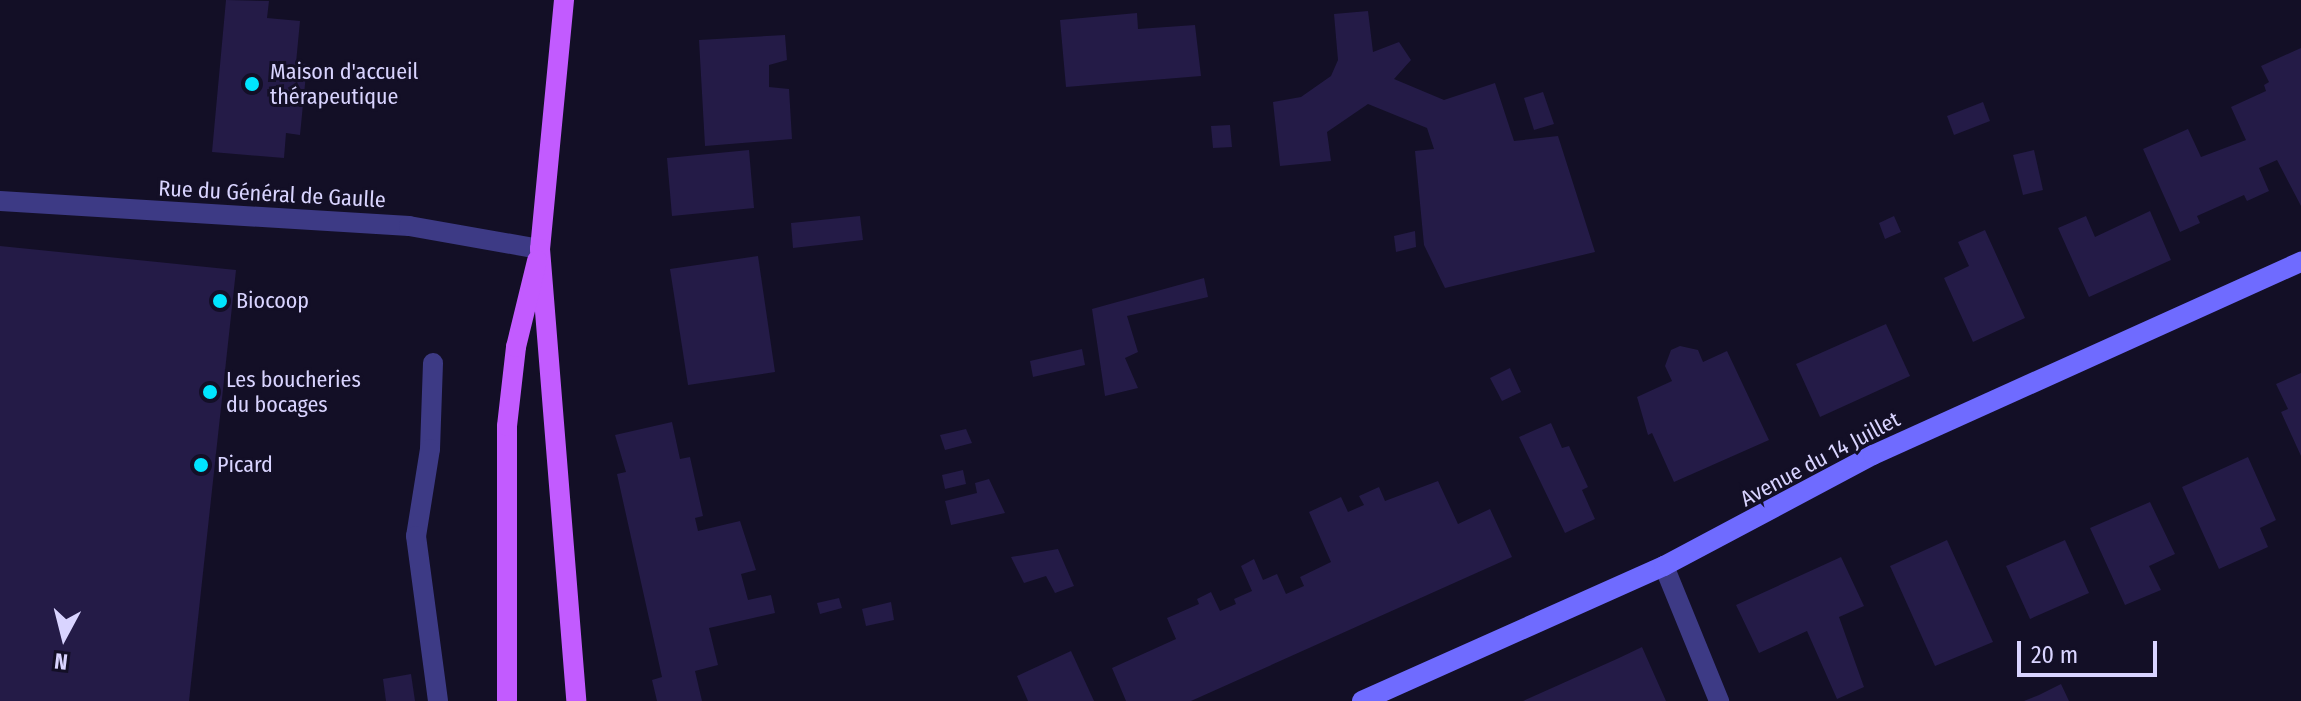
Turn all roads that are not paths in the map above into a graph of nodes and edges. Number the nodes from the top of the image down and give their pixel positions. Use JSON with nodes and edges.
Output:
{"nodes":[{"id":1,"x":564,"y":0,"type":"edge"},
{"id":2,"x":0,"y":201,"type":"edge"},
{"id":3,"x":540,"y":249,"type":"junction"},
{"id":4,"x":2301,"y":262,"type":"edge"},
{"id":5,"x":433,"y":363,"type":"dead end"},
{"id":6,"x":1664,"y":566,"type":"junction"},
{"id":7,"x":438,"y":701,"type":"edge"},
{"id":8,"x":507,"y":701,"type":"edge"},
{"id":9,"x":576,"y":701,"type":"edge"},
{"id":10,"x":1362,"y":701,"type":"edge"},
{"id":11,"x":1719,"y":701,"type":"edge"}],
"edges":[{"from":1,"to":3,"type":"main road"},
{"from":2,"to":3,"type":"street","name":"Rue du Général de Gaulle"},
{"from":3,"to":8,"type":"main road"},
{"from":3,"to":9,"type":"main road"},
{"from":4,"to":6,"type":"street","name":"Avenue du 14 Juillet"},
{"from":5,"to":7,"type":"street"},
{"from":6,"to":10,"type":"street","name":"Avenue du 14 Juillet"},
{"from":6,"to":11,"type":"street"}]}
